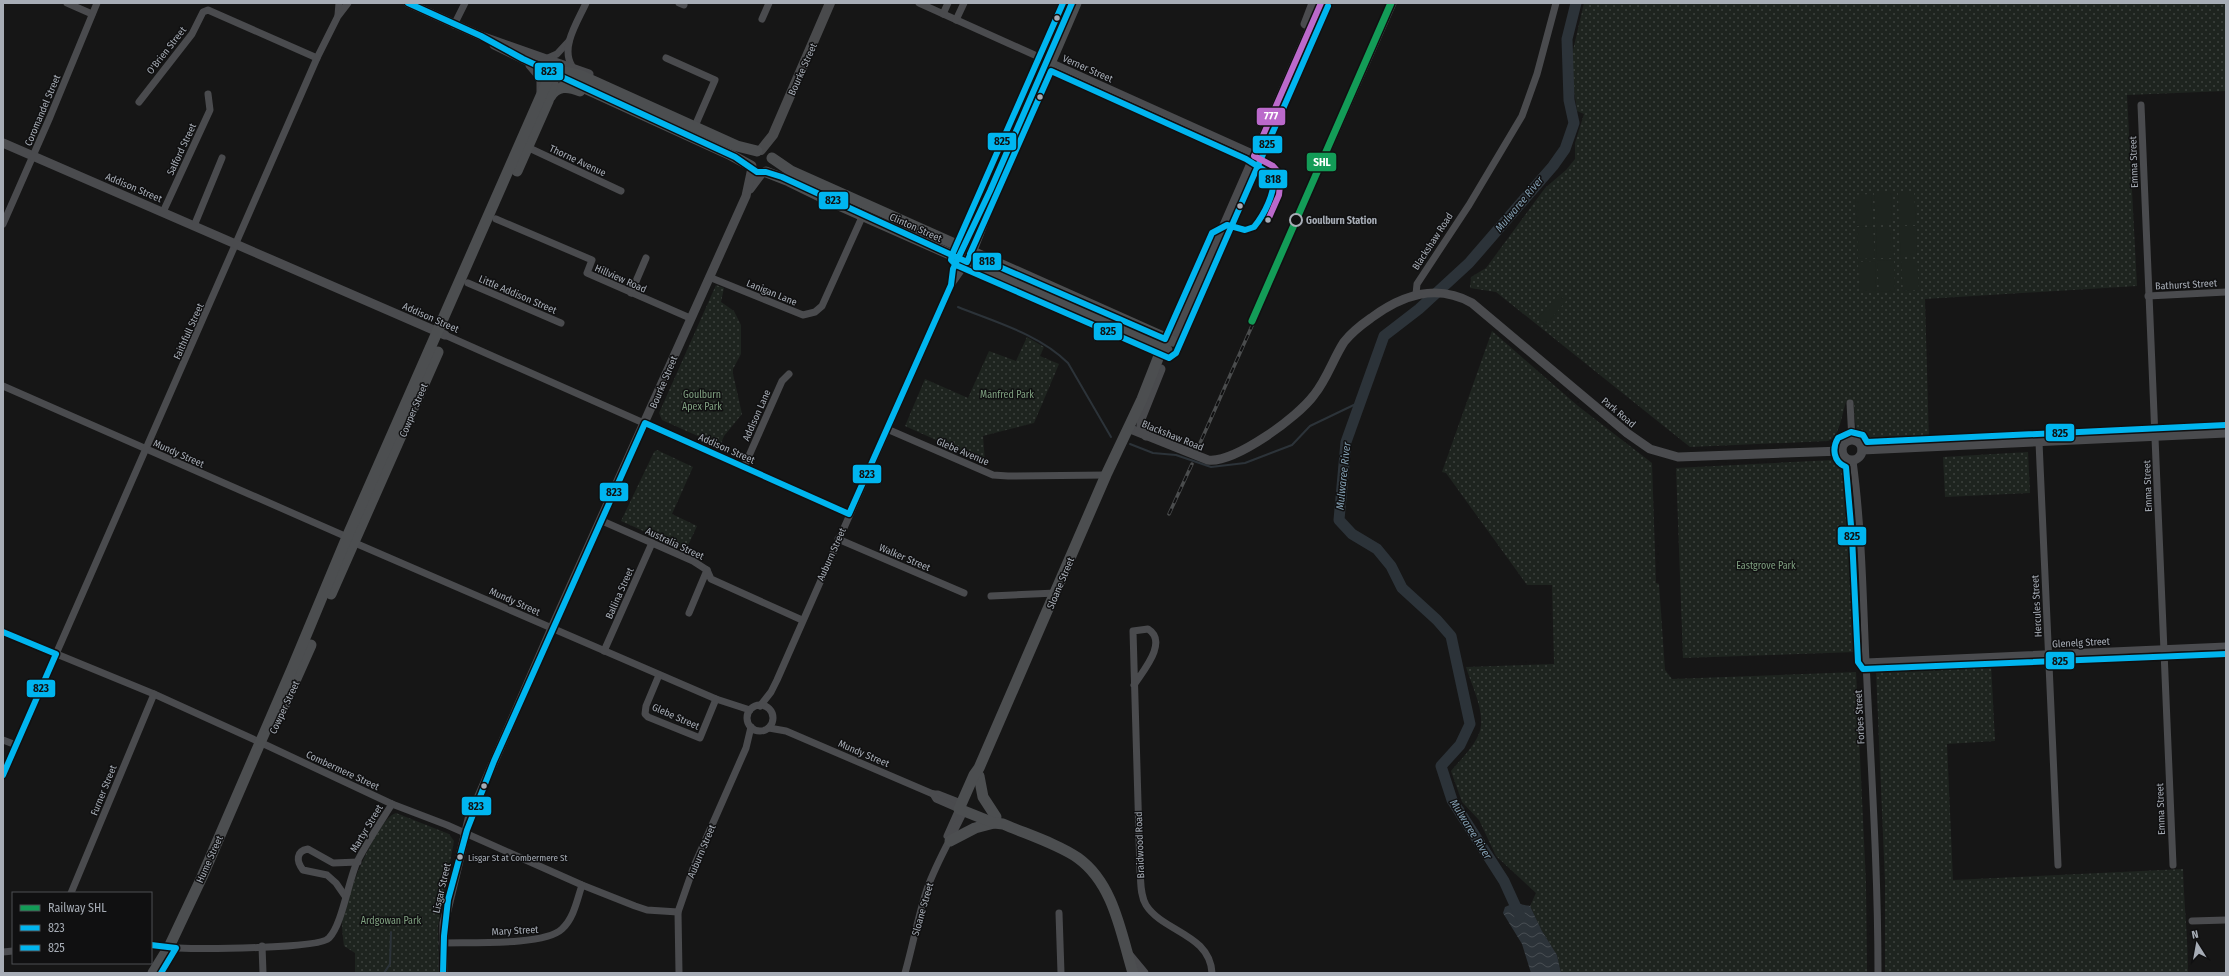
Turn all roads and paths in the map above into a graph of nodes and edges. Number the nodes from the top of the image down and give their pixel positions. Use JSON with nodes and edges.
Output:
{"nodes":[{"id":1,"x":67,"y":3,"type":"edge"},
{"id":2,"x":97,"y":3,"type":"edge"},
{"id":3,"x":339,"y":3,"type":"edge"},
{"id":4,"x":348,"y":3,"type":"edge"},
{"id":5,"x":408,"y":3,"type":"edge"},
{"id":6,"x":465,"y":3,"type":"edge"},
{"id":7,"x":586,"y":3,"type":"edge"},
{"id":8,"x":769,"y":3,"type":"edge"},
{"id":9,"x":830,"y":3,"type":"edge"},
{"id":10,"x":919,"y":3,"type":"edge"},
{"id":11,"x":948,"y":3,"type":"edge"},
{"id":12,"x":964,"y":3,"type":"edge"},
{"id":13,"x":1072,"y":3,"type":"edge"},
{"id":14,"x":1076,"y":3,"type":"edge"},
{"id":15,"x":1313,"y":3,"type":"edge"},
{"id":16,"x":1321,"y":3,"type":"edge"},
{"id":17,"x":1556,"y":3,"type":"edge"},
{"id":18,"x":92,"y":14,"type":"junction"},
{"id":19,"x":943,"y":14,"type":"junction"},
{"id":20,"x":338,"y":16,"type":"junction"},
{"id":21,"x":762,"y":18,"type":"dead end"},
{"id":22,"x":956,"y":20,"type":"junction"},
{"id":23,"x":454,"y":25,"type":"junction"},
{"id":24,"x":481,"y":36,"type":"junction"},
{"id":25,"x":569,"y":41,"type":"junction"},
{"id":26,"x":506,"y":44,"type":"junction"},
{"id":27,"x":317,"y":58,"type":"junction"},
{"id":28,"x":548,"y":58,"type":"junction"},
{"id":29,"x":666,"y":58,"type":"dead end"},
{"id":30,"x":523,"y":59,"type":"junction"},
{"id":31,"x":1049,"y":62,"type":"junction"},
{"id":32,"x":572,"y":66,"type":"junction"},
{"id":33,"x":555,"y":74,"type":"junction"},
{"id":34,"x":604,"y":85,"type":"junction"},
{"id":35,"x":208,"y":94,"type":"dead end"},
{"id":36,"x":544,"y":98,"type":"junction"},
{"id":37,"x":139,"y":102,"type":"dead end"},
{"id":38,"x":2141,"y":105,"type":"dead end"},
{"id":39,"x":655,"y":121,"type":"junction"},
{"id":40,"x":695,"y":126,"type":"junction"},
{"id":41,"x":773,"y":136,"type":"junction"},
{"id":42,"x":3,"y":143,"type":"edge"},
{"id":43,"x":527,"y":147,"type":"junction"},
{"id":44,"x":759,"y":151,"type":"junction"},
{"id":45,"x":1250,"y":152,"type":"junction"},
{"id":46,"x":33,"y":156,"type":"junction"},
{"id":47,"x":771,"y":157,"type":"junction"},
{"id":48,"x":222,"y":158,"type":"dead end"},
{"id":49,"x":758,"y":170,"type":"junction"},
{"id":50,"x":621,"y":191,"type":"dead end"},
{"id":51,"x":163,"y":212,"type":"junction"},
{"id":52,"x":863,"y":215,"type":"junction"},
{"id":53,"x":496,"y":219,"type":"junction"},
{"id":54,"x":3,"y":224,"type":"edge"},
{"id":55,"x":194,"y":226,"type":"junction"},
{"id":56,"x":237,"y":244,"type":"junction"},
{"id":57,"x":965,"y":255,"type":"junction"},
{"id":58,"x":646,"y":258,"type":"dead end"},
{"id":59,"x":710,"y":277,"type":"junction"},
{"id":60,"x":468,"y":283,"type":"junction"},
{"id":61,"x":2226,"y":292,"type":"edge"},
{"id":62,"x":631,"y":293,"type":"junction"},
{"id":63,"x":1416,"y":294,"type":"junction"},
{"id":64,"x":2148,"y":296,"type":"junction"},
{"id":65,"x":690,"y":318,"type":"junction"},
{"id":66,"x":561,"y":323,"type":"dead end"},
{"id":67,"x":442,"y":334,"type":"junction"},
{"id":68,"x":1167,"y":344,"type":"junction"},
{"id":69,"x":1161,"y":369,"type":"junction"},
{"id":70,"x":789,"y":374,"type":"dead end"},
{"id":71,"x":3,"y":386,"type":"edge"},
{"id":72,"x":1142,"y":399,"type":"junction"},
{"id":73,"x":1850,"y":403,"type":"dead end"},
{"id":74,"x":645,"y":423,"type":"junction"},
{"id":75,"x":1128,"y":428,"type":"junction"},
{"id":76,"x":887,"y":429,"type":"junction"},
{"id":77,"x":2226,"y":433,"type":"edge"},
{"id":78,"x":1146,"y":436,"type":"junction"},
{"id":79,"x":2154,"y":437,"type":"junction"},
{"id":80,"x":1852,"y":440,"type":"junction"},
{"id":81,"x":2039,"y":442,"type":"junction"},
{"id":82,"x":146,"y":450,"type":"junction"},
{"id":83,"x":1862,"y":450,"type":"junction"},
{"id":84,"x":1842,"y":451,"type":"junction"},
{"id":85,"x":1853,"y":461,"type":"junction"},
{"id":86,"x":744,"y":467,"type":"junction"},
{"id":87,"x":1106,"y":475,"type":"junction"},
{"id":88,"x":849,"y":514,"type":"junction"},
{"id":89,"x":600,"y":520,"type":"junction"},
{"id":90,"x":351,"y":540,"type":"junction"},
{"id":91,"x":838,"y":540,"type":"junction"},
{"id":92,"x":652,"y":543,"type":"junction"},
{"id":93,"x":707,"y":570,"type":"junction"},
{"id":94,"x":1056,"y":593,"type":"junction"},
{"id":95,"x":964,"y":594,"type":"dead end"},
{"id":96,"x":990,"y":596,"type":"dead end"},
{"id":97,"x":689,"y":613,"type":"dead end"},
{"id":98,"x":802,"y":620,"type":"junction"},
{"id":99,"x":552,"y":628,"type":"junction"},
{"id":100,"x":3,"y":632,"type":"edge"},
{"id":101,"x":2226,"y":646,"type":"edge"},
{"id":102,"x":2164,"y":648,"type":"junction"},
{"id":103,"x":604,"y":651,"type":"junction"},
{"id":104,"x":56,"y":654,"type":"junction"},
{"id":105,"x":2049,"y":654,"type":"junction"},
{"id":106,"x":1866,"y":662,"type":"junction"},
{"id":107,"x":659,"y":675,"type":"junction"},
{"id":108,"x":1134,"y":685,"type":"junction"},
{"id":109,"x":771,"y":692,"type":"junction"},
{"id":110,"x":154,"y":694,"type":"junction"},
{"id":111,"x":716,"y":699,"type":"junction"},
{"id":112,"x":732,"y":706,"type":"junction"},
{"id":113,"x":760,"y":706,"type":"junction"},
{"id":114,"x":769,"y":709,"type":"junction"},
{"id":115,"x":750,"y":710,"type":"junction"},
{"id":116,"x":747,"y":719,"type":"junction"},
{"id":117,"x":773,"y":719,"type":"junction"},
{"id":118,"x":751,"y":727,"type":"junction"},
{"id":119,"x":768,"y":728,"type":"junction"},
{"id":120,"x":760,"y":731,"type":"junction"},
{"id":121,"x":786,"y":731,"type":"junction"},
{"id":122,"x":3,"y":740,"type":"edge"},
{"id":123,"x":263,"y":743,"type":"junction"},
{"id":124,"x":16,"y":746,"type":"junction"},
{"id":125,"x":746,"y":748,"type":"junction"},
{"id":126,"x":979,"y":772,"type":"junction"},
{"id":127,"x":3,"y":775,"type":"edge"},
{"id":128,"x":392,"y":804,"type":"junction"},
{"id":129,"x":962,"y":807,"type":"junction"},
{"id":130,"x":998,"y":821,"type":"junction"},
{"id":131,"x":465,"y":833,"type":"junction"},
{"id":132,"x":947,"y":844,"type":"junction"},
{"id":133,"x":358,"y":862,"type":"junction"},
{"id":134,"x":2058,"y":865,"type":"dead end"},
{"id":135,"x":2173,"y":865,"type":"dead end"},
{"id":136,"x":582,"y":885,"type":"junction"},
{"id":137,"x":71,"y":892,"type":"edge"},
{"id":138,"x":345,"y":896,"type":"junction"},
{"id":139,"x":678,"y":912,"type":"junction"},
{"id":140,"x":1059,"y":913,"type":"dead end"},
{"id":141,"x":2226,"y":920,"type":"edge"},
{"id":142,"x":2192,"y":921,"type":"dead end"},
{"id":143,"x":442,"y":943,"type":"junction"},
{"id":144,"x":152,"y":945,"type":"edge"},
{"id":145,"x":262,"y":946,"type":"junction"},
{"id":146,"x":172,"y":948,"type":"junction"},
{"id":147,"x":1127,"y":953,"type":"junction"},
{"id":148,"x":153,"y":973,"type":"edge"},
{"id":149,"x":161,"y":973,"type":"edge"},
{"id":150,"x":263,"y":973,"type":"edge"},
{"id":151,"x":443,"y":973,"type":"edge"},
{"id":152,"x":679,"y":973,"type":"edge"},
{"id":153,"x":905,"y":973,"type":"edge"},
{"id":154,"x":1061,"y":973,"type":"edge"},
{"id":155,"x":1132,"y":973,"type":"edge"},
{"id":156,"x":1144,"y":973,"type":"edge"},
{"id":157,"x":1212,"y":973,"type":"edge"},
{"id":158,"x":1878,"y":973,"type":"edge"}],
"edges":[{"from":1,"to":18,"type":"street"},
{"from":2,"to":18,"type":"street","name":"Coromandel Street"},
{"from":3,"to":20,"type":"street","name":"Faithfull Street"},
{"from":4,"to":20,"type":"street","name":"Faithfull Street"},
{"from":5,"to":23,"type":"street","name":"Clinton Street"},
{"from":6,"to":23,"type":"street"},
{"from":7,"to":25,"type":"street"},
{"from":8,"to":21,"type":"street"},
{"from":9,"to":41,"type":"main road","name":"Bourke Street"},
{"from":10,"to":19,"type":"street","name":"Verner Street"},
{"from":11,"to":19,"type":"street"},
{"from":12,"to":22,"type":"street"},
{"from":13,"to":31,"type":"main road","name":"Auburn Street"},
{"from":14,"to":31,"type":"main road","name":"Auburn Street"},
{"from":15,"to":45,"type":"street","name":"Sloane Street"},
{"from":16,"to":68,"type":"street","name":"Sloane Street"},
{"from":17,"to":63,"type":"street","name":"Blackshaw Road"},
{"from":18,"to":46,"type":"street","name":"Coromandel Street"},
{"from":19,"to":22,"type":"street","name":"Verner Street"},
{"from":20,"to":27,"type":"street","name":"Faithfull Street"},
{"from":22,"to":31,"type":"street","name":"Verner Street"},
{"from":23,"to":24,"type":"street","name":"Clinton Street"},
{"from":24,"to":26,"type":"street","name":"Clinton Street"},
{"from":24,"to":30,"type":"street","name":"Clinton Street"},
{"from":25,"to":28,"type":"street"},
{"from":25,"to":32,"type":"street"},
{"from":26,"to":28,"type":"street","name":"Clinton Street"},
{"from":26,"to":33,"type":"street","name":"Clinton Street"},
{"from":27,"to":37,"type":"street","name":"O'Brien Street"},
{"from":27,"to":56,"type":"street","name":"Faithfull Street"},
{"from":28,"to":32,"type":"street","name":"Clinton Street"},
{"from":29,"to":40,"type":"street"},
{"from":30,"to":33,"type":"street","name":"Clinton Street"},
{"from":30,"to":36,"type":"street"},
{"from":31,"to":45,"type":"street","name":"Verner Street"},
{"from":31,"to":57,"type":"main road","name":"Auburn Street"},
{"from":32,"to":34,"type":"street","name":"Clinton Street"},
{"from":33,"to":34,"type":"main road","name":"Clinton Street"},
{"from":33,"to":36,"type":"main road","name":"Cowper Street"},
{"from":33,"to":39,"type":"main road","name":"Clinton Street"},
{"from":34,"to":40,"type":"main road","name":"Clinton Street"},
{"from":35,"to":51,"type":"street","name":"Salford Street"},
{"from":36,"to":39,"type":"main road","name":"Clinton Street"},
{"from":36,"to":43,"type":"main road","name":"Cowper Street"},
{"from":36,"to":67,"type":"main road","name":"Cowper Street"},
{"from":38,"to":64,"type":"street","name":"Emma Street"},
{"from":39,"to":49,"type":"main road","name":"Clinton Street"},
{"from":40,"to":44,"type":"main road","name":"Clinton Street"},
{"from":41,"to":44,"type":"main road","name":"Bourke Street"},
{"from":41,"to":47,"type":"main road","name":"Bourke Street"},
{"from":42,"to":46,"type":"street","name":"Addison Street"},
{"from":43,"to":50,"type":"street","name":"Thorne Avenue"},
{"from":43,"to":53,"type":"main road","name":"Cowper Street"},
{"from":44,"to":47,"type":"main road"},
{"from":44,"to":49,"type":"main road"},
{"from":45,"to":68,"type":"street","name":"Sloane Street"},
{"from":46,"to":51,"type":"street","name":"Addison Street"},
{"from":46,"to":54,"type":"street","name":"Coromandel Street"},
{"from":47,"to":49,"type":"main road"},
{"from":47,"to":57,"type":"main road","name":"Clinton Street"},
{"from":48,"to":55,"type":"street"},
{"from":49,"to":52,"type":"main road","name":"Clinton Street"},
{"from":49,"to":59,"type":"street","name":"Bourke Street"},
{"from":51,"to":55,"type":"street","name":"Addison Street"},
{"from":52,"to":57,"type":"main road","name":"Clinton Street"},
{"from":52,"to":59,"type":"street","name":"Lanigan Lane"},
{"from":53,"to":60,"type":"main road","name":"Cowper Street"},
{"from":53,"to":62,"type":"street","name":"Hillview Road"},
{"from":55,"to":56,"type":"street","name":"Addison Street"},
{"from":56,"to":67,"type":"street","name":"Addison Street"},
{"from":56,"to":82,"type":"street","name":"Faithfull Street"},
{"from":57,"to":68,"type":"main road","name":"Clinton Street"},
{"from":57,"to":76,"type":"street","name":"Auburn Street"},
{"from":58,"to":62,"type":"street"},
{"from":59,"to":65,"type":"street","name":"Bourke Street"},
{"from":60,"to":66,"type":"street","name":"Little Addison Street"},
{"from":60,"to":67,"type":"main road","name":"Cowper Street"},
{"from":61,"to":64,"type":"street","name":"Bathurst Street"},
{"from":62,"to":65,"type":"street","name":"Hillview Road"},
{"from":63,"to":78,"type":"street","name":"Blackshaw Road"},
{"from":63,"to":84,"type":"street","name":"Park Road"},
{"from":64,"to":79,"type":"street","name":"Emma Street"},
{"from":65,"to":74,"type":"street","name":"Bourke Street"},
{"from":67,"to":74,"type":"street","name":"Addison Street"},
{"from":67,"to":90,"type":"main road","name":"Cowper Street"},
{"from":68,"to":69,"type":"main road","name":"Sloane Street"},
{"from":68,"to":72,"type":"main road","name":"Sloane Street"},
{"from":69,"to":72,"type":"main road","name":"Sloane Street"},
{"from":69,"to":78,"type":"street"},
{"from":70,"to":86,"type":"street","name":"Addison Lane"},
{"from":71,"to":82,"type":"street","name":"Mundy Street"},
{"from":72,"to":75,"type":"main road","name":"Sloane Street"},
{"from":73,"to":80,"type":"street"},
{"from":74,"to":86,"type":"street","name":"Addison Street"},
{"from":74,"to":89,"type":"street","name":"Bourke Street"},
{"from":75,"to":78,"type":"street","name":"Blackshaw Road"},
{"from":75,"to":87,"type":"main road","name":"Sloane Street"},
{"from":76,"to":87,"type":"street","name":"Glebe Avenue"},
{"from":76,"to":88,"type":"street","name":"Auburn Street"},
{"from":77,"to":79,"type":"street"},
{"from":79,"to":81,"type":"street"},
{"from":79,"to":102,"type":"street","name":"Emma Street"},
{"from":80,"to":83,"type":"street"},
{"from":80,"to":84,"type":"street"},
{"from":81,"to":83,"type":"street"},
{"from":81,"to":105,"type":"street","name":"Hercules Street"},
{"from":82,"to":90,"type":"street","name":"Mundy Street"},
{"from":82,"to":104,"type":"street","name":"Faithfull Street"},
{"from":83,"to":85,"type":"street"},
{"from":84,"to":85,"type":"street"},
{"from":85,"to":106,"type":"street","name":"Forbes Street"},
{"from":86,"to":88,"type":"street","name":"Addison Street"},
{"from":87,"to":94,"type":"main road","name":"Sloane Street"},
{"from":88,"to":91,"type":"street","name":"Auburn Street"},
{"from":89,"to":92,"type":"street","name":"Australia Street"},
{"from":89,"to":99,"type":"street","name":"Bourke Street"},
{"from":90,"to":99,"type":"street","name":"Mundy Street"},
{"from":90,"to":123,"type":"main road","name":"Cowper Street"},
{"from":91,"to":95,"type":"street","name":"Walker Street"},
{"from":91,"to":98,"type":"street","name":"Auburn Street"},
{"from":92,"to":93,"type":"street","name":"Australia Street"},
{"from":92,"to":103,"type":"street","name":"Ballina Street"},
{"from":93,"to":97,"type":"street"},
{"from":93,"to":98,"type":"street","name":"Australia Street"},
{"from":94,"to":96,"type":"street"},
{"from":94,"to":126,"type":"main road","name":"Sloane Street"},
{"from":98,"to":109,"type":"street","name":"Auburn Street"},
{"from":99,"to":103,"type":"street","name":"Mundy Street"},
{"from":99,"to":131,"type":"street","name":"Bourke Street"},
{"from":100,"to":104,"type":"street","name":"Combermere Street"},
{"from":101,"to":102,"type":"street","name":"Glenelg Street"},
{"from":102,"to":105,"type":"street","name":"Glenelg Street"},
{"from":102,"to":135,"type":"street","name":"Emma Street"},
{"from":103,"to":107,"type":"street","name":"Mundy Street"},
{"from":104,"to":110,"type":"street","name":"Combermere Street"},
{"from":104,"to":124,"type":"street","name":"Faithfull Street"},
{"from":105,"to":106,"type":"street","name":"Glenelg Street"},
{"from":105,"to":134,"type":"street","name":"Hercules Street"},
{"from":106,"to":158,"type":"street","name":"Forbes Street"},
{"from":107,"to":111,"type":"street","name":"Mundy Street"},
{"from":107,"to":111,"type":"street","name":"Glebe Street"},
{"from":108,"to":108,"type":"street","name":"Braidwood Road"},
{"from":108,"to":157,"type":"street","name":"Braidwood Road"},
{"from":109,"to":113,"type":"street","name":"Auburn Street"},
{"from":109,"to":114,"type":"street","name":"Auburn Street"},
{"from":110,"to":123,"type":"street","name":"Combermere Street"},
{"from":110,"to":137,"type":"street","name":"Furner Street"},
{"from":111,"to":112,"type":"street","name":"Mundy Street"},
{"from":112,"to":115,"type":"street","name":"Mundy Street"},
{"from":112,"to":116,"type":"street","name":"Mundy Street"},
{"from":113,"to":114,"type":"street"},
{"from":113,"to":115,"type":"street"},
{"from":114,"to":117,"type":"street"},
{"from":115,"to":116,"type":"street"},
{"from":116,"to":118,"type":"street"},
{"from":117,"to":119,"type":"street"},
{"from":117,"to":121,"type":"street","name":"Mundy Street"},
{"from":118,"to":120,"type":"street"},
{"from":118,"to":125,"type":"street","name":"Auburn Street"},
{"from":119,"to":120,"type":"street"},
{"from":119,"to":121,"type":"street","name":"Mundy Street"},
{"from":120,"to":125,"type":"street","name":"Auburn Street"},
{"from":121,"to":129,"type":"street","name":"Mundy Street"},
{"from":122,"to":124,"type":"street"},
{"from":123,"to":128,"type":"street","name":"Combermere Street"},
{"from":123,"to":146,"type":"main road","name":"Hume Street"},
{"from":124,"to":127,"type":"street","name":"Faithfull Street"},
{"from":125,"to":139,"type":"street","name":"Auburn Street"},
{"from":126,"to":129,"type":"main road","name":"Sloane Street"},
{"from":126,"to":130,"type":"main road"},
{"from":128,"to":131,"type":"street","name":"Combermere Street"},
{"from":128,"to":133,"type":"street","name":"Martyr Street"},
{"from":129,"to":130,"type":"main road"},
{"from":129,"to":132,"type":"street","name":"Sloane Street"},
{"from":130,"to":132,"type":"main road"},
{"from":130,"to":147,"type":"main road"},
{"from":131,"to":136,"type":"street","name":"Combermere Street"},
{"from":131,"to":143,"type":"street","name":"Lisgar Street"},
{"from":132,"to":153,"type":"street","name":"Sloane Street"},
{"from":133,"to":138,"type":"street","name":"Martyr Street"},
{"from":133,"to":138,"type":"street","name":"Martyr Street"},
{"from":136,"to":139,"type":"street","name":"Combermere Street"},
{"from":136,"to":143,"type":"street","name":"Mary Street"},
{"from":138,"to":145,"type":"street","name":"Martyr Street"},
{"from":139,"to":152,"type":"street"},
{"from":140,"to":154,"type":"street"},
{"from":141,"to":142,"type":"street"},
{"from":143,"to":151,"type":"street","name":"Lisgar Street"},
{"from":144,"to":146,"type":"street"},
{"from":145,"to":146,"type":"street"},
{"from":145,"to":150,"type":"street"},
{"from":146,"to":148,"type":"main road","name":"Hume Street"},
{"from":146,"to":149,"type":"main road","name":"Hume Street"},
{"from":147,"to":155,"type":"main road"},
{"from":147,"to":156,"type":"street"}]}
